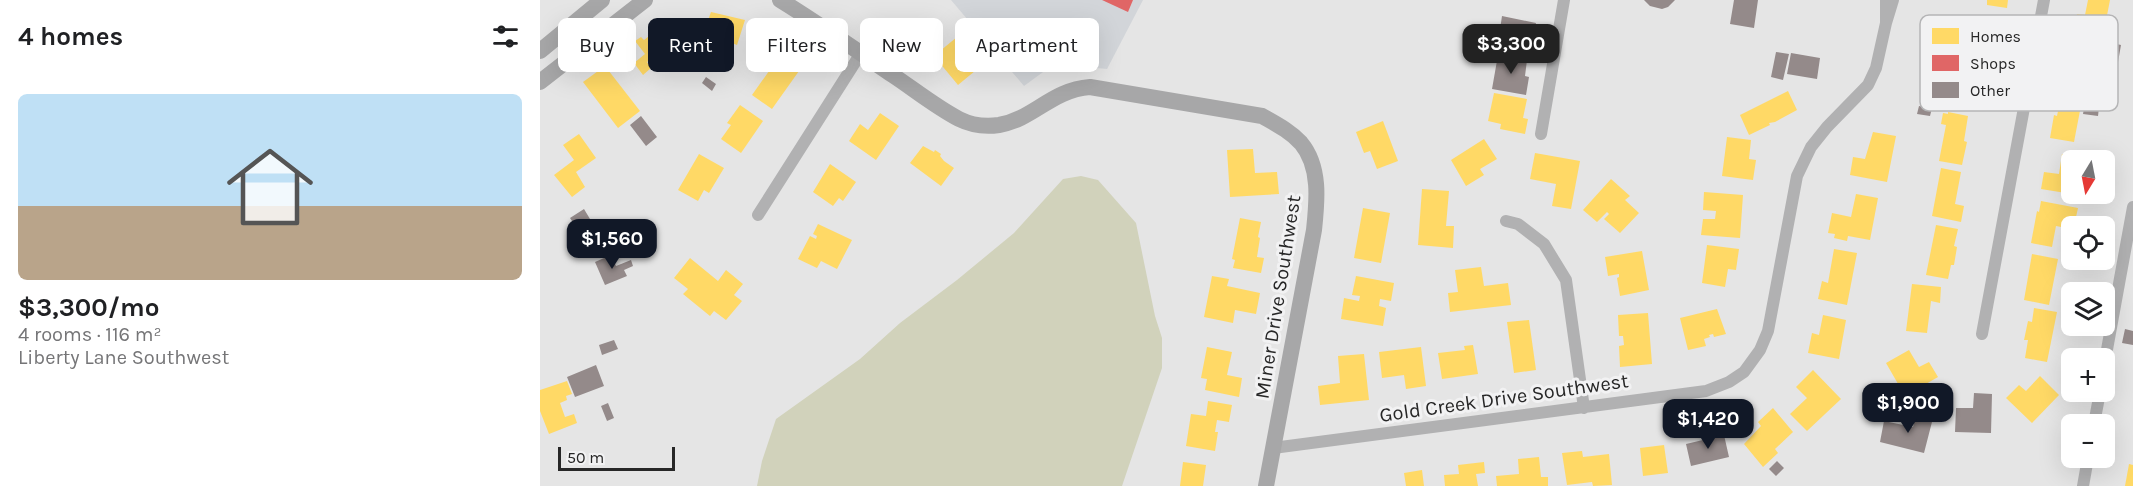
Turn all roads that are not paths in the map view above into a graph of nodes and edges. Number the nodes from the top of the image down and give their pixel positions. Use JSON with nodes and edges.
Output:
{"nodes":[{"id":1,"x":602,"y":0,"type":"edge"},
{"id":2,"x":645,"y":0,"type":"edge"},
{"id":3,"x":780,"y":0,"type":"edge"},
{"id":4,"x":797,"y":0,"type":"edge"},
{"id":5,"x":1564,"y":0,"type":"edge"},
{"id":6,"x":1886,"y":0,"type":"edge"},
{"id":7,"x":1893,"y":0,"type":"edge"},
{"id":8,"x":2044,"y":0,"type":"edge"},
{"id":9,"x":2041,"y":15,"type":"edge"},
{"id":10,"x":810,"y":18,"type":"edge"},
{"id":11,"x":814,"y":18,"type":"edge"},
{"id":12,"x":1886,"y":23,"type":"junction"},
{"id":13,"x":540,"y":51,"type":"edge"},
{"id":14,"x":860,"y":55,"type":"edge"},
{"id":15,"x":889,"y":72,"type":"edge"},
{"id":16,"x":540,"y":82,"type":"edge"},
{"id":17,"x":2023,"y":111,"type":"edge"},
{"id":18,"x":1541,"y":134,"type":"dead end"},
{"id":19,"x":2133,"y":207,"type":"edge"},
{"id":20,"x":758,"y":215,"type":"dead end"},
{"id":21,"x":1506,"y":221,"type":"dead end"},
{"id":22,"x":1982,"y":334,"type":"dead end"},
{"id":23,"x":2107,"y":348,"type":"edge"},
{"id":24,"x":1584,"y":408,"type":"junction"},
{"id":25,"x":1273,"y":448,"type":"junction"},
{"id":26,"x":2086,"y":468,"type":"edge"},
{"id":27,"x":1266,"y":486,"type":"edge"},
{"id":28,"x":2083,"y":486,"type":"edge"}],
"edges":[{"from":1,"to":13,"type":"street"},
{"from":2,"to":16,"type":"street"},
{"from":3,"to":10,"type":"street","name":"Miner Drive Southwest"},
{"from":4,"to":11,"type":"street","name":"Miner Drive Southwest"},
{"from":5,"to":18,"type":"street"},
{"from":6,"to":12,"type":"street","name":"Gold Creek Drive Southwest"},
{"from":7,"to":12,"type":"street","name":"Gold Creek Drive Southwest"},
{"from":8,"to":9,"type":"street"},
{"from":12,"to":24,"type":"street","name":"Gold Creek Drive Southwest"},
{"from":14,"to":20,"type":"street"},
{"from":15,"to":25,"type":"street","name":"Miner Drive Southwest"},
{"from":17,"to":22,"type":"street"},
{"from":19,"to":23,"type":"street"},
{"from":21,"to":24,"type":"street"},
{"from":24,"to":25,"type":"street","name":"Gold Creek Drive Southwest"},
{"from":25,"to":27,"type":"street","name":"Miner Drive Southwest"},
{"from":26,"to":28,"type":"street"}]}
